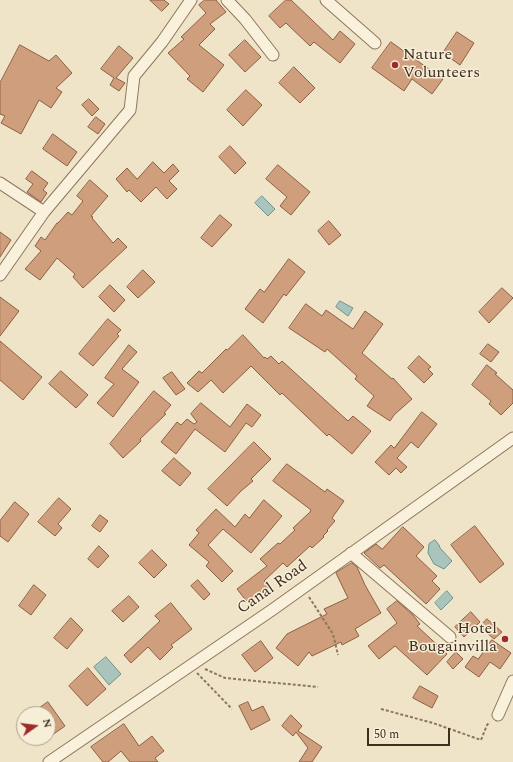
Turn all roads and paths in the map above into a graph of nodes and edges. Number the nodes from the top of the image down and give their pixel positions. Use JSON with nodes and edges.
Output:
{"nodes":[{"id":1,"x":191,"y":0,"type":"edge"},
{"id":2,"x":227,"y":0,"type":"edge"},
{"id":3,"x":326,"y":0,"type":"edge"},
{"id":4,"x":375,"y":43,"type":"dead end"},
{"id":5,"x":273,"y":55,"type":"dead end"},
{"id":6,"x":0,"y":183,"type":"edge"},
{"id":7,"x":44,"y":212,"type":"junction"},
{"id":8,"x":0,"y":275,"type":"edge"},
{"id":9,"x":513,"y":438,"type":"edge"},
{"id":10,"x":351,"y":553,"type":"junction"},
{"id":11,"x":303,"y":588,"type":"junction"},
{"id":12,"x":450,"y":637,"type":"dead end"},
{"id":13,"x":338,"y":655,"type":"dead end"},
{"id":14,"x":513,"y":682,"type":"edge"},
{"id":15,"x":318,"y":687,"type":"dead end"},
{"id":16,"x":232,"y":709,"type":"dead end"},
{"id":17,"x":381,"y":709,"type":"dead end"},
{"id":18,"x":498,"y":714,"type":"joint"},
{"id":19,"x":49,"y":762,"type":"edge"}],
"edges":[{"from":1,"to":7,"type":"street"},
{"from":2,"to":5,"type":"street"},
{"from":3,"to":4,"type":"street"},
{"from":6,"to":7,"type":"street"},
{"from":7,"to":8,"type":"street"},
{"from":9,"to":10,"type":"street","name":"Canal Road"},
{"from":10,"to":11,"type":"street","name":"Canal Road"},
{"from":10,"to":12,"type":"street"},
{"from":11,"to":13,"type":"path"},
{"from":11,"to":19,"type":"street","name":"Canal Road"},
{"from":14,"to":18,"type":"street"},
{"from":15,"to":16,"type":"path"},
{"from":17,"to":18,"type":"path"}]}
